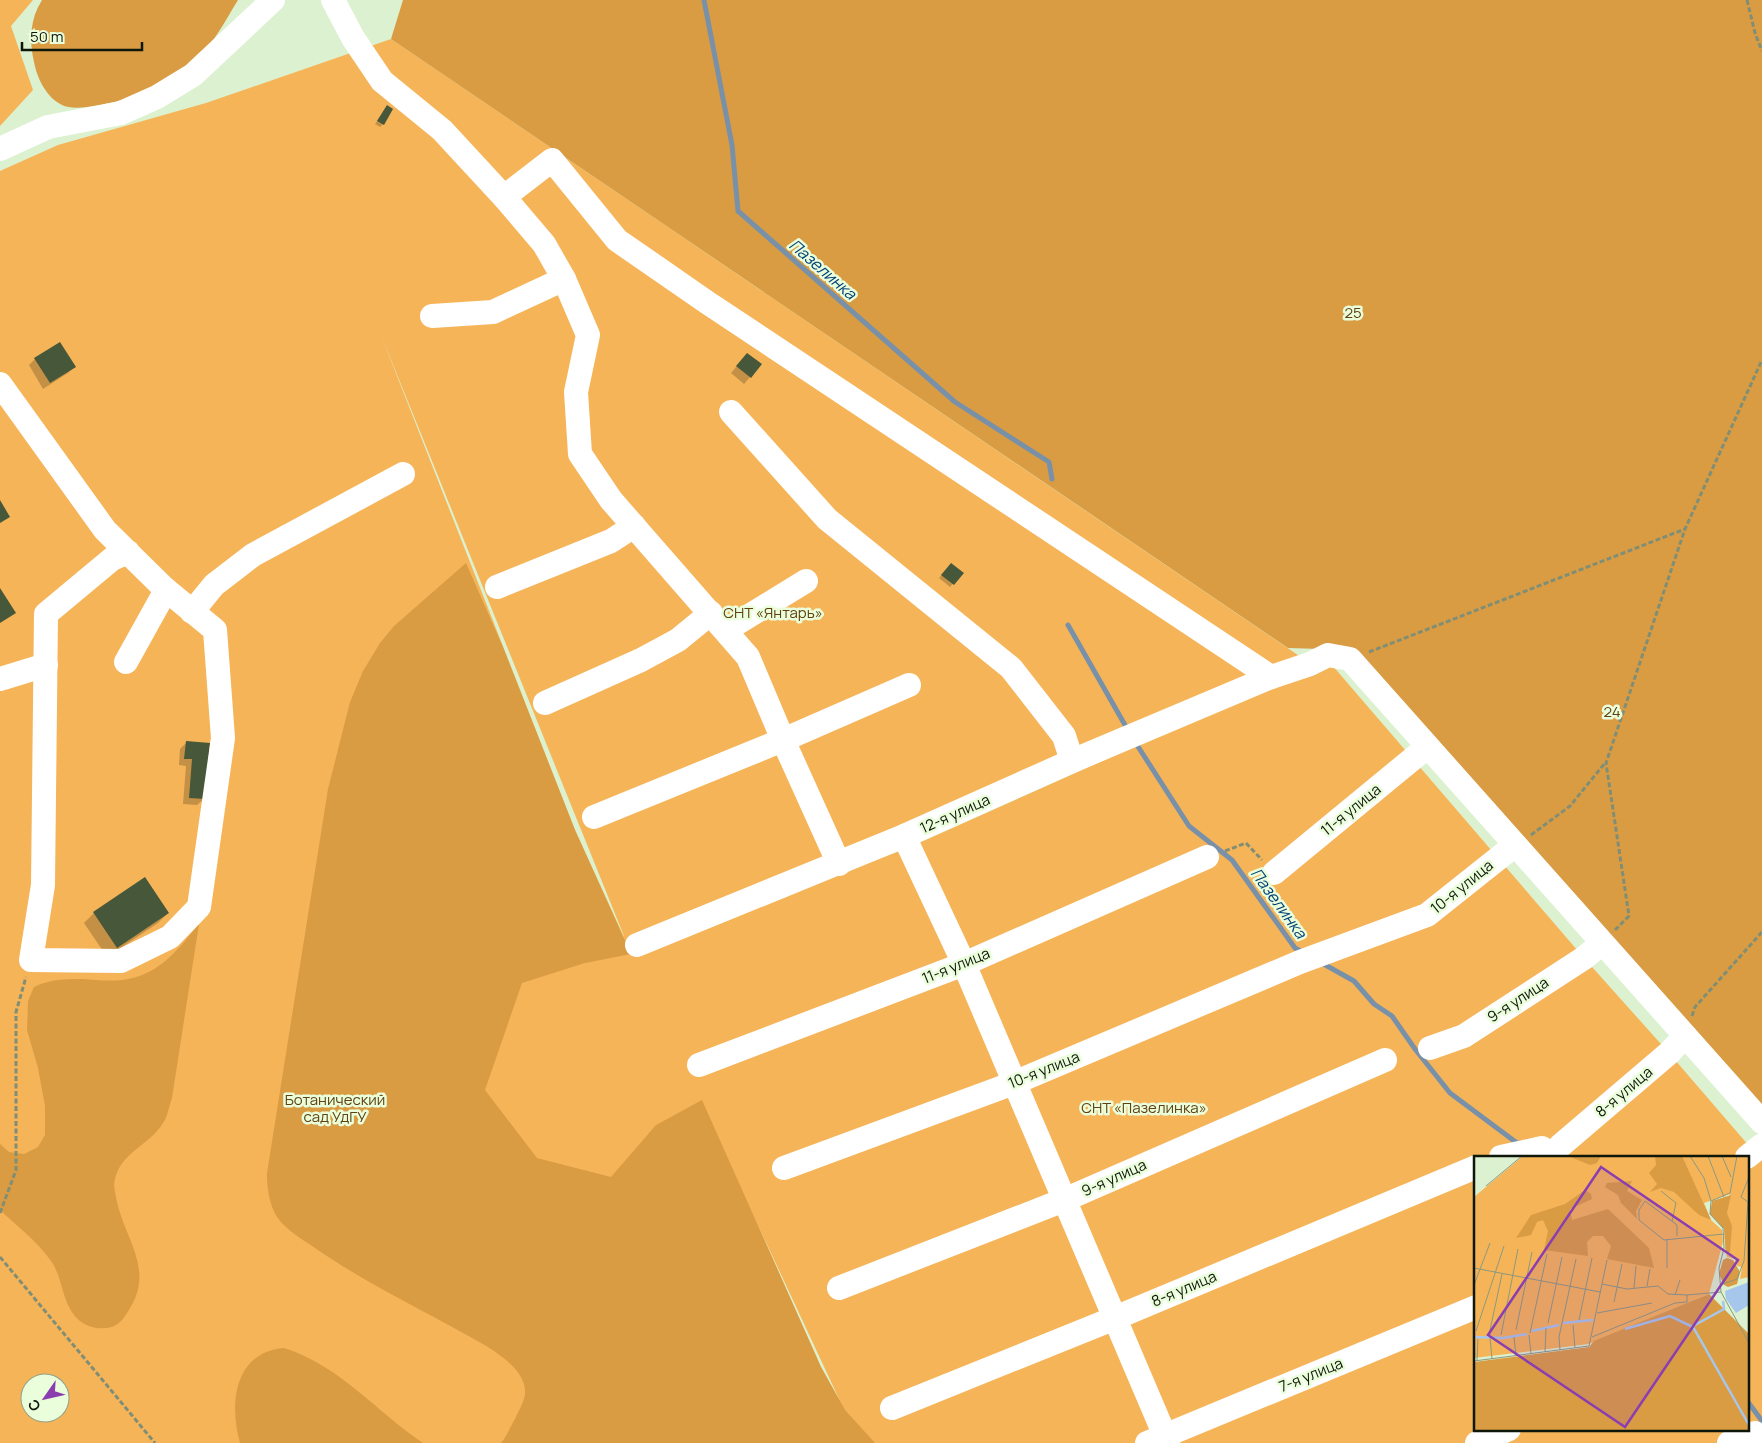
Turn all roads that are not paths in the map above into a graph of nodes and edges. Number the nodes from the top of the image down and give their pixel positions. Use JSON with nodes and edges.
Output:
{"nodes":[{"id":1,"x":333,"y":0,"type":"edge"},
{"id":2,"x":268,"y":1,"type":"edge"},
{"id":3,"x":0,"y":149,"type":"edge"},
{"id":4,"x":504,"y":197,"type":"junction"},
{"id":5,"x":564,"y":279,"type":"junction"},
{"id":6,"x":432,"y":316,"type":"dead end"},
{"id":7,"x":0,"y":384,"type":"edge"},
{"id":8,"x":731,"y":412,"type":"dead end"},
{"id":9,"x":403,"y":474,"type":"dead end"},
{"id":10,"x":634,"y":526,"type":"junction"},
{"id":11,"x":128,"y":552,"type":"junction"},
{"id":12,"x":806,"y":581,"type":"dead end"},
{"id":13,"x":497,"y":587,"type":"dead end"},
{"id":14,"x":166,"y":590,"type":"junction"},
{"id":15,"x":192,"y":612,"type":"junction"},
{"id":16,"x":719,"y":621,"type":"junction"},
{"id":17,"x":126,"y":662,"type":"dead end"},
{"id":18,"x":46,"y":664,"type":"junction"},
{"id":19,"x":1271,"y":677,"type":"junction"},
{"id":20,"x":0,"y":679,"type":"edge"},
{"id":21,"x":909,"y":685,"type":"dead end"},
{"id":22,"x":545,"y":702,"type":"dead end"},
{"id":23,"x":783,"y":740,"type":"junction"},
{"id":24,"x":1427,"y":747,"type":"junction"},
{"id":25,"x":1072,"y":761,"type":"junction"},
{"id":26,"x":594,"y":817,"type":"dead end"},
{"id":27,"x":904,"y":836,"type":"junction"},
{"id":28,"x":1515,"y":845,"type":"junction"},
{"id":29,"x":1218,"y":854,"type":"road end"},
{"id":30,"x":839,"y":864,"type":"junction"},
{"id":31,"x":1274,"y":873,"type":"road end"},
{"id":32,"x":1602,"y":943,"type":"junction"},
{"id":33,"x":637,"y":946,"type":"dead end"},
{"id":34,"x":964,"y":964,"type":"junction"},
{"id":35,"x":1685,"y":1036,"type":"junction"},
{"id":36,"x":1430,"y":1048,"type":"dead end"},
{"id":37,"x":1385,"y":1060,"type":"dead end"},
{"id":38,"x":700,"y":1065,"type":"dead end"},
{"id":39,"x":1014,"y":1082,"type":"junction"},
{"id":40,"x":1762,"y":1122,"type":"edge"},
{"id":41,"x":1762,"y":1145,"type":"edge"},
{"id":42,"x":1506,"y":1156,"type":"edge"},
{"id":43,"x":1748,"y":1156,"type":"edge"},
{"id":44,"x":784,"y":1168,"type":"dead end"},
{"id":45,"x":1474,"y":1168,"type":"edge"},
{"id":46,"x":1064,"y":1200,"type":"junction"},
{"id":47,"x":839,"y":1288,"type":"dead end"},
{"id":48,"x":1474,"y":1308,"type":"edge"},
{"id":49,"x":1115,"y":1318,"type":"junction"},
{"id":50,"x":892,"y":1408,"type":"dead end"},
{"id":51,"x":1507,"y":1430,"type":"edge"},
{"id":52,"x":1755,"y":1432,"type":"dead end"},
{"id":53,"x":1160,"y":1441,"type":"edge"},
{"id":54,"x":1477,"y":1443,"type":"edge"},
{"id":55,"x":1728,"y":1443,"type":"edge"}],
"edges":[{"from":1,"to":4,"type":"street"},
{"from":2,"to":3,"type":"street"},
{"from":4,"to":5,"type":"street"},
{"from":4,"to":19,"type":"street"},
{"from":5,"to":6,"type":"street"},
{"from":5,"to":10,"type":"street"},
{"from":7,"to":11,"type":"street"},
{"from":8,"to":25,"type":"street"},
{"from":9,"to":15,"type":"street"},
{"from":10,"to":13,"type":"street"},
{"from":10,"to":16,"type":"street"},
{"from":11,"to":14,"type":"street"},
{"from":11,"to":18,"type":"street"},
{"from":12,"to":16,"type":"street"},
{"from":14,"to":15,"type":"street"},
{"from":14,"to":17,"type":"street"},
{"from":15,"to":18,"type":"street"},
{"from":16,"to":22,"type":"street"},
{"from":16,"to":23,"type":"street"},
{"from":18,"to":20,"type":"street"},
{"from":19,"to":24,"type":"street","name":"12-я улица"},
{"from":19,"to":25,"type":"street","name":"12-я улица"},
{"from":21,"to":23,"type":"street"},
{"from":23,"to":26,"type":"street"},
{"from":23,"to":30,"type":"street"},
{"from":24,"to":28,"type":"street"},
{"from":24,"to":31,"type":"street","name":"11-я улица"},
{"from":25,"to":27,"type":"street","name":"12-я улица"},
{"from":27,"to":30,"type":"street","name":"12-я улица"},
{"from":27,"to":34,"type":"street"},
{"from":28,"to":32,"type":"street"},
{"from":28,"to":39,"type":"street","name":"10-я улица"},
{"from":29,"to":34,"type":"street","name":"11-я улица"},
{"from":30,"to":33,"type":"street","name":"12-я улица"},
{"from":32,"to":35,"type":"street"},
{"from":32,"to":36,"type":"street","name":"9-я улица"},
{"from":34,"to":38,"type":"street","name":"11-я улица"},
{"from":34,"to":39,"type":"street"},
{"from":35,"to":40,"type":"street"},
{"from":35,"to":42,"type":"street","name":"8-я улица"},
{"from":37,"to":46,"type":"street","name":"9-я улица"},
{"from":39,"to":44,"type":"street","name":"10-я улица"},
{"from":39,"to":46,"type":"street"},
{"from":41,"to":43,"type":"street"},
{"from":45,"to":49,"type":"street","name":"8-я улица"},
{"from":46,"to":47,"type":"street","name":"9-я улица"},
{"from":46,"to":49,"type":"street"},
{"from":48,"to":53,"type":"street","name":"7-я улица"},
{"from":49,"to":50,"type":"street","name":"8-я улица"},
{"from":49,"to":53,"type":"street"},
{"from":51,"to":54,"type":"street"},
{"from":52,"to":55,"type":"street"}]}
